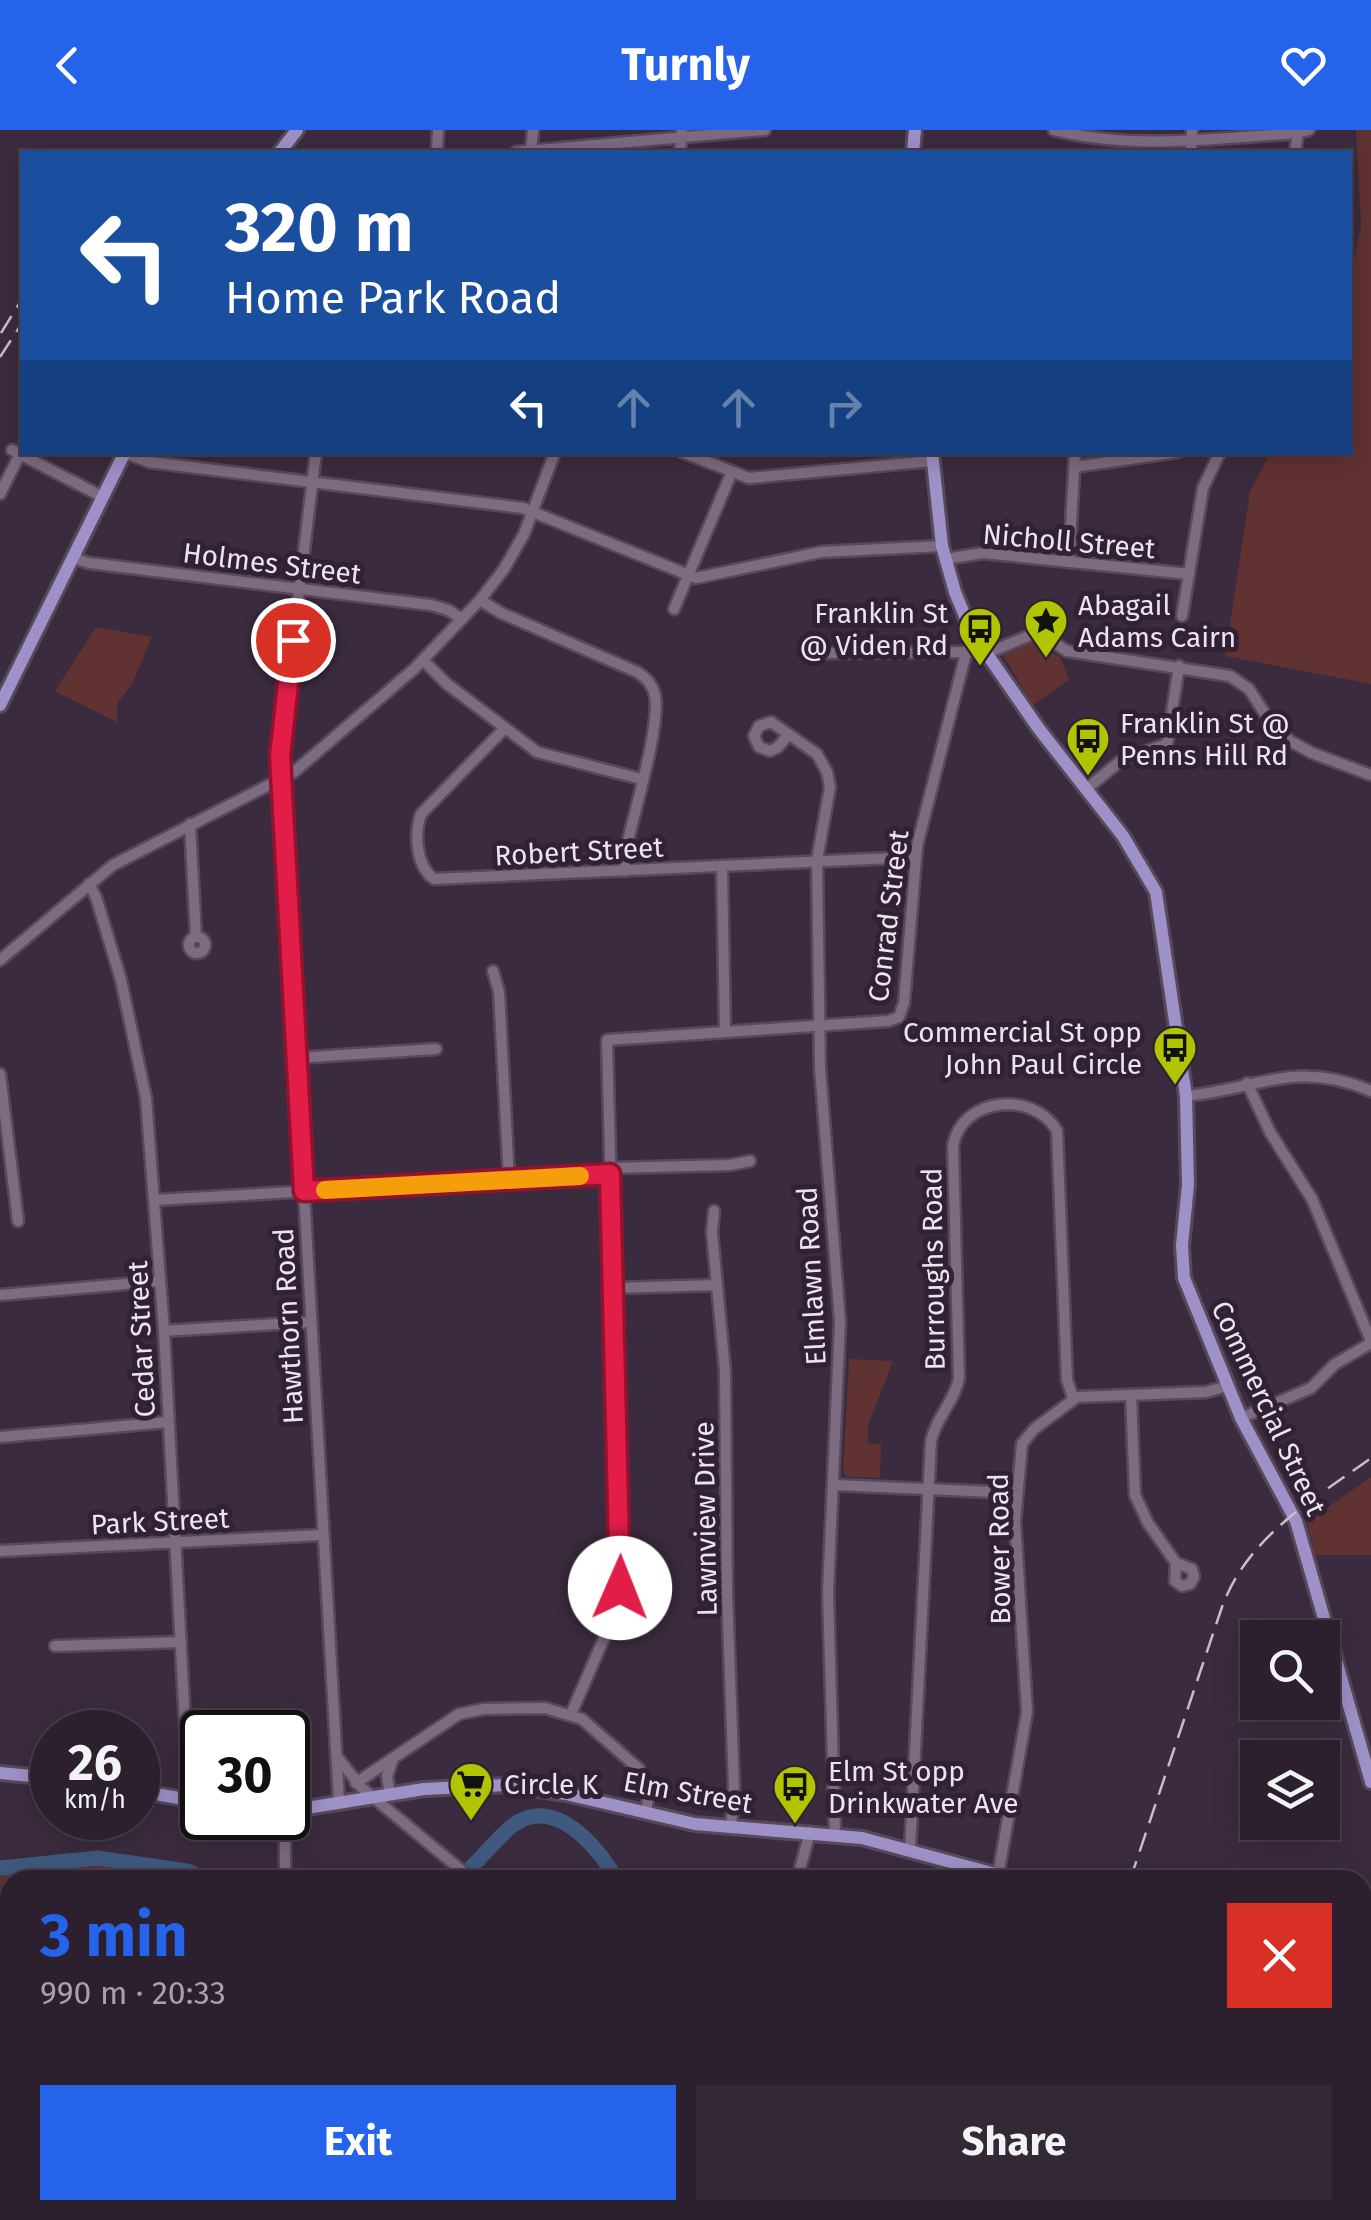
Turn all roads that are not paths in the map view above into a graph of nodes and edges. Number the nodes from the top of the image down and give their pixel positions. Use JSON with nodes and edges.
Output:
{"nodes":[{"id":1,"x":765,"y":130,"type":"edge"},
{"id":2,"x":1054,"y":130,"type":"edge"},
{"id":3,"x":1303,"y":131,"type":"edge"},
{"id":4,"x":682,"y":134,"type":"edge"},
{"id":5,"x":1093,"y":139,"type":"edge"},
{"id":6,"x":1192,"y":141,"type":"edge"},
{"id":7,"x":548,"y":150,"type":"edge"},
{"id":8,"x":20,"y":454,"type":"edge"},
{"id":9,"x":22,"y":455,"type":"edge"},
{"id":10,"x":124,"y":455,"type":"edge"},
{"id":11,"x":130,"y":455,"type":"edge"},
{"id":12,"x":316,"y":455,"type":"edge"},
{"id":13,"x":553,"y":455,"type":"edge"},
{"id":14,"x":689,"y":455,"type":"edge"},
{"id":15,"x":1075,"y":455,"type":"edge"},
{"id":16,"x":1156,"y":455,"type":"edge"},
{"id":17,"x":1219,"y":455,"type":"edge"},
{"id":18,"x":932,"y":456,"type":"edge"},
{"id":19,"x":1074,"y":466,"type":"junction"},
{"id":20,"x":731,"y":474,"type":"junction"},
{"id":21,"x":312,"y":482,"type":"junction"},
{"id":22,"x":0,"y":494,"type":"edge"},
{"id":23,"x":103,"y":496,"type":"junction"},
{"id":24,"x":532,"y":511,"type":"junction"},
{"id":25,"x":944,"y":552,"type":"junction"},
{"id":26,"x":74,"y":558,"type":"junction"},
{"id":27,"x":1069,"y":562,"type":"junction"},
{"id":28,"x":1189,"y":574,"type":"junction"},
{"id":29,"x":688,"y":576,"type":"junction"},
{"id":30,"x":299,"y":589,"type":"junction"},
{"id":31,"x":480,"y":600,"type":"junction"},
{"id":32,"x":674,"y":609,"type":"dead end"},
{"id":33,"x":1182,"y":616,"type":"dead end"},
{"id":34,"x":462,"y":619,"type":"junction"},
{"id":35,"x":983,"y":651,"type":"junction"},
{"id":36,"x":966,"y":652,"type":"junction"},
{"id":37,"x":813,"y":653,"type":"dead end"},
{"id":38,"x":423,"y":660,"type":"junction"},
{"id":39,"x":1178,"y":666,"type":"junction"},
{"id":40,"x":0,"y":705,"type":"edge"},
{"id":41,"x":504,"y":729,"type":"junction"},
{"id":42,"x":788,"y":735,"type":"dead end"},
{"id":43,"x":1371,"y":775,"type":"edge"},
{"id":44,"x":641,"y":779,"type":"junction"},
{"id":45,"x":280,"y":780,"type":"junction"},
{"id":46,"x":1086,"y":789,"type":"junction"},
{"id":47,"x":190,"y":824,"type":"junction"},
{"id":48,"x":915,"y":857,"type":"junction"},
{"id":49,"x":817,"y":860,"type":"junction"},
{"id":50,"x":722,"y":866,"type":"junction"},
{"id":51,"x":625,"y":871,"type":"junction"},
{"id":52,"x":89,"y":884,"type":"junction"},
{"id":53,"x":196,"y":937,"type":"dead end"},
{"id":54,"x":0,"y":960,"type":"edge"},
{"id":55,"x":493,"y":971,"type":"dead end"},
{"id":56,"x":819,"y":1025,"type":"junction"},
{"id":57,"x":725,"y":1032,"type":"junction"},
{"id":58,"x":436,"y":1049,"type":"dead end"},
{"id":59,"x":296,"y":1058,"type":"junction"},
{"id":60,"x":0,"y":1074,"type":"edge"},
{"id":61,"x":1247,"y":1083,"type":"junction"},
{"id":62,"x":1371,"y":1091,"type":"edge"},
{"id":63,"x":1186,"y":1096,"type":"junction"},
{"id":64,"x":750,"y":1161,"type":"dead end"},
{"id":65,"x":610,"y":1171,"type":"junction"},
{"id":66,"x":510,"y":1180,"type":"junction"},
{"id":67,"x":304,"y":1191,"type":"junction"},
{"id":68,"x":14,"y":1192,"type":"junction"},
{"id":69,"x":0,"y":1194,"type":"edge"},
{"id":70,"x":155,"y":1200,"type":"junction"},
{"id":71,"x":714,"y":1212,"type":"dead end"},
{"id":72,"x":18,"y":1222,"type":"dead end"},
{"id":73,"x":160,"y":1281,"type":"junction"},
{"id":74,"x":717,"y":1285,"type":"junction"},
{"id":75,"x":613,"y":1288,"type":"junction"},
{"id":76,"x":0,"y":1295,"type":"edge"},
{"id":77,"x":310,"y":1322,"type":"junction"},
{"id":78,"x":164,"y":1331,"type":"junction"},
{"id":79,"x":1371,"y":1342,"type":"edge"},
{"id":80,"x":1228,"y":1386,"type":"junction"},
{"id":81,"x":1131,"y":1395,"type":"junction"},
{"id":82,"x":1073,"y":1398,"type":"junction"},
{"id":83,"x":1242,"y":1418,"type":"junction"},
{"id":84,"x":168,"y":1422,"type":"junction"},
{"id":85,"x":0,"y":1437,"type":"edge"},
{"id":86,"x":834,"y":1485,"type":"junction"},
{"id":87,"x":929,"y":1489,"type":"junction"},
{"id":88,"x":1017,"y":1493,"type":"junction"},
{"id":89,"x":322,"y":1535,"type":"junction"},
{"id":90,"x":176,"y":1544,"type":"junction"},
{"id":91,"x":0,"y":1550,"type":"edge"},
{"id":92,"x":1176,"y":1563,"type":"dead end"},
{"id":93,"x":180,"y":1642,"type":"junction"},
{"id":94,"x":55,"y":1646,"type":"dead end"},
{"id":95,"x":187,"y":1710,"type":"edge"},
{"id":96,"x":571,"y":1714,"type":"junction"},
{"id":97,"x":334,"y":1749,"type":"junction"},
{"id":98,"x":394,"y":1758,"type":"junction"},
{"id":99,"x":0,"y":1773,"type":"edge"},
{"id":100,"x":30,"y":1776,"type":"edge"},
{"id":101,"x":1371,"y":1782,"type":"edge"},
{"id":102,"x":356,"y":1783,"type":"junction"},
{"id":103,"x":390,"y":1794,"type":"junction"},
{"id":104,"x":374,"y":1797,"type":"junction"},
{"id":105,"x":339,"y":1802,"type":"junction"},
{"id":106,"x":310,"y":1807,"type":"edge"},
{"id":107,"x":646,"y":1814,"type":"junction"},
{"id":108,"x":730,"y":1828,"type":"junction"},
{"id":109,"x":810,"y":1832,"type":"junction"},
{"id":110,"x":835,"y":1834,"type":"junction"},
{"id":111,"x":284,"y":1840,"type":"edge"},
{"id":112,"x":910,"y":1849,"type":"junction"},
{"id":113,"x":285,"y":1870,"type":"edge"},
{"id":114,"x":460,"y":1870,"type":"edge"},
{"id":115,"x":800,"y":1870,"type":"edge"},
{"id":116,"x":981,"y":1870,"type":"edge"},
{"id":117,"x":999,"y":1870,"type":"edge"}],
"edges":[{"from":1,"to":4,"type":"street"},
{"from":2,"to":5,"type":"street"},
{"from":3,"to":6,"type":"street"},
{"from":4,"to":7,"type":"street"},
{"from":5,"to":6,"type":"street"},
{"from":8,"to":22,"type":"street"},
{"from":9,"to":23,"type":"street"},
{"from":10,"to":23,"type":"main road"},
{"from":11,"to":21,"type":"street"},
{"from":12,"to":21,"type":"street","name":"Hawthorn Road"},
{"from":13,"to":24,"type":"street"},
{"from":14,"to":20,"type":"street"},
{"from":15,"to":19,"type":"street"},
{"from":16,"to":19,"type":"street"},
{"from":17,"to":28,"type":"street"},
{"from":18,"to":20,"type":"street"},
{"from":18,"to":25,"type":"main road","name":"Commercial Street"},
{"from":19,"to":27,"type":"street"},
{"from":20,"to":29,"type":"street"},
{"from":21,"to":24,"type":"street"},
{"from":21,"to":30,"type":"street","name":"Hawthorn Road"},
{"from":23,"to":26,"type":"main road"},
{"from":24,"to":29,"type":"street"},
{"from":24,"to":31,"type":"street"},
{"from":25,"to":27,"type":"street","name":"Nicholl Street"},
{"from":25,"to":29,"type":"street","name":"Nicholl Street"},
{"from":25,"to":35,"type":"main road","name":"Commercial Street"},
{"from":26,"to":30,"type":"street","name":"Holmes Street"},
{"from":26,"to":40,"type":"main road"},
{"from":27,"to":28,"type":"street","name":"Nicholl Street"},
{"from":28,"to":33,"type":"street"},
{"from":29,"to":32,"type":"street"},
{"from":30,"to":34,"type":"street","name":"Holmes Street"},
{"from":30,"to":45,"type":"street","name":"Hawthorn Road"},
{"from":31,"to":34,"type":"street"},
{"from":31,"to":44,"type":"street"},
{"from":34,"to":38,"type":"street"},
{"from":35,"to":36,"type":"street"},
{"from":35,"to":39,"type":"street"},
{"from":35,"to":46,"type":"main road","name":"Commercial Street"},
{"from":36,"to":37,"type":"street"},
{"from":36,"to":48,"type":"street","name":"Conrad Street"},
{"from":38,"to":41,"type":"street"},
{"from":38,"to":45,"type":"street"},
{"from":39,"to":43,"type":"street"},
{"from":39,"to":46,"type":"street"},
{"from":41,"to":44,"type":"street"},
{"from":41,"to":51,"type":"street","name":"Robert Street"},
{"from":42,"to":49,"type":"street","name":"Elmlawn Road"},
{"from":44,"to":51,"type":"street"},
{"from":45,"to":47,"type":"street"},
{"from":45,"to":59,"type":"street","name":"Hawthorn Road"},
{"from":46,"to":63,"type":"main road","name":"Commercial Street"},
{"from":47,"to":52,"type":"street"},
{"from":47,"to":53,"type":"street"},
{"from":48,"to":49,"type":"street","name":"Robert Street"},
{"from":48,"to":56,"type":"street","name":"Conrad Street"},
{"from":49,"to":50,"type":"street","name":"Robert Street"},
{"from":49,"to":56,"type":"street","name":"Elmlawn Road"},
{"from":50,"to":51,"type":"street","name":"Robert Street"},
{"from":50,"to":57,"type":"street"},
{"from":52,"to":54,"type":"street"},
{"from":52,"to":70,"type":"street","name":"Cedar Street"},
{"from":55,"to":66,"type":"street"},
{"from":56,"to":57,"type":"street","name":"Conrad Street"},
{"from":56,"to":86,"type":"street","name":"Elmlawn Road"},
{"from":57,"to":65,"type":"street","name":"Conrad Street"},
{"from":58,"to":59,"type":"street"},
{"from":59,"to":67,"type":"street","name":"Hawthorn Road"},
{"from":60,"to":68,"type":"street"},
{"from":61,"to":62,"type":"street"},
{"from":61,"to":63,"type":"street"},
{"from":61,"to":79,"type":"street"},
{"from":63,"to":80,"type":"main road","name":"Commercial Street"},
{"from":64,"to":65,"type":"street"},
{"from":65,"to":66,"type":"street"},
{"from":65,"to":75,"type":"street"},
{"from":66,"to":67,"type":"street"},
{"from":67,"to":70,"type":"street"},
{"from":67,"to":77,"type":"street","name":"Hawthorn Road"},
{"from":68,"to":69,"type":"street"},
{"from":68,"to":72,"type":"street"},
{"from":70,"to":73,"type":"street","name":"Cedar Street"},
{"from":71,"to":74,"type":"street","name":"Lawnview Drive"},
{"from":73,"to":76,"type":"street"},
{"from":73,"to":78,"type":"street","name":"Cedar Street"},
{"from":74,"to":75,"type":"street"},
{"from":74,"to":108,"type":"street","name":"Lawnview Drive"},
{"from":75,"to":96,"type":"street"},
{"from":77,"to":78,"type":"street"},
{"from":77,"to":89,"type":"street","name":"Hawthorn Road"},
{"from":78,"to":84,"type":"street","name":"Cedar Street"},
{"from":79,"to":83,"type":"street"},
{"from":80,"to":81,"type":"street"},
{"from":80,"to":83,"type":"main road","name":"Commercial Street"},
{"from":81,"to":82,"type":"street"},
{"from":81,"to":92,"type":"street"},
{"from":82,"to":87,"type":"street","name":"Burroughs Road"},
{"from":82,"to":88,"type":"street","name":"Bower Road"},
{"from":83,"to":101,"type":"main road","name":"Commercial Street"},
{"from":84,"to":85,"type":"street"},
{"from":84,"to":90,"type":"street","name":"Cedar Street"},
{"from":86,"to":87,"type":"street"},
{"from":86,"to":110,"type":"street","name":"Elmlawn Road"},
{"from":87,"to":88,"type":"street"},
{"from":87,"to":112,"type":"street","name":"Burroughs Road"},
{"from":88,"to":117,"type":"street","name":"Bower Road"},
{"from":89,"to":90,"type":"street","name":"Park Street"},
{"from":89,"to":97,"type":"street","name":"Hawthorn Road"},
{"from":90,"to":91,"type":"street","name":"Park Street"},
{"from":90,"to":93,"type":"street","name":"Cedar Street"},
{"from":93,"to":94,"type":"street"},
{"from":93,"to":95,"type":"street","name":"Cedar Street"},
{"from":96,"to":98,"type":"street"},
{"from":96,"to":107,"type":"street"},
{"from":97,"to":102,"type":"street","name":"Hawthorn Road"},
{"from":97,"to":105,"type":"street","name":"Hawthorn Road"},
{"from":98,"to":102,"type":"street"},
{"from":98,"to":103,"type":"street"},
{"from":99,"to":100,"type":"main road"},
{"from":102,"to":104,"type":"street","name":"Hawthorn Road"},
{"from":103,"to":104,"type":"main road","name":"Elm Street"},
{"from":103,"to":107,"type":"main road","name":"Elm Street"},
{"from":104,"to":105,"type":"main road","name":"Elm Street"},
{"from":104,"to":114,"type":"street","name":"Hawthorn Road"},
{"from":105,"to":106,"type":"main road","name":"Elm Street"},
{"from":107,"to":108,"type":"main road","name":"Elm Street"},
{"from":108,"to":109,"type":"main road","name":"Elm Street"},
{"from":109,"to":110,"type":"main road","name":"Elm Street"},
{"from":109,"to":115,"type":"street"},
{"from":110,"to":112,"type":"main road","name":"Elm Street"},
{"from":111,"to":113,"type":"street"},
{"from":112,"to":116,"type":"main road","name":"Elm Street"}]}
